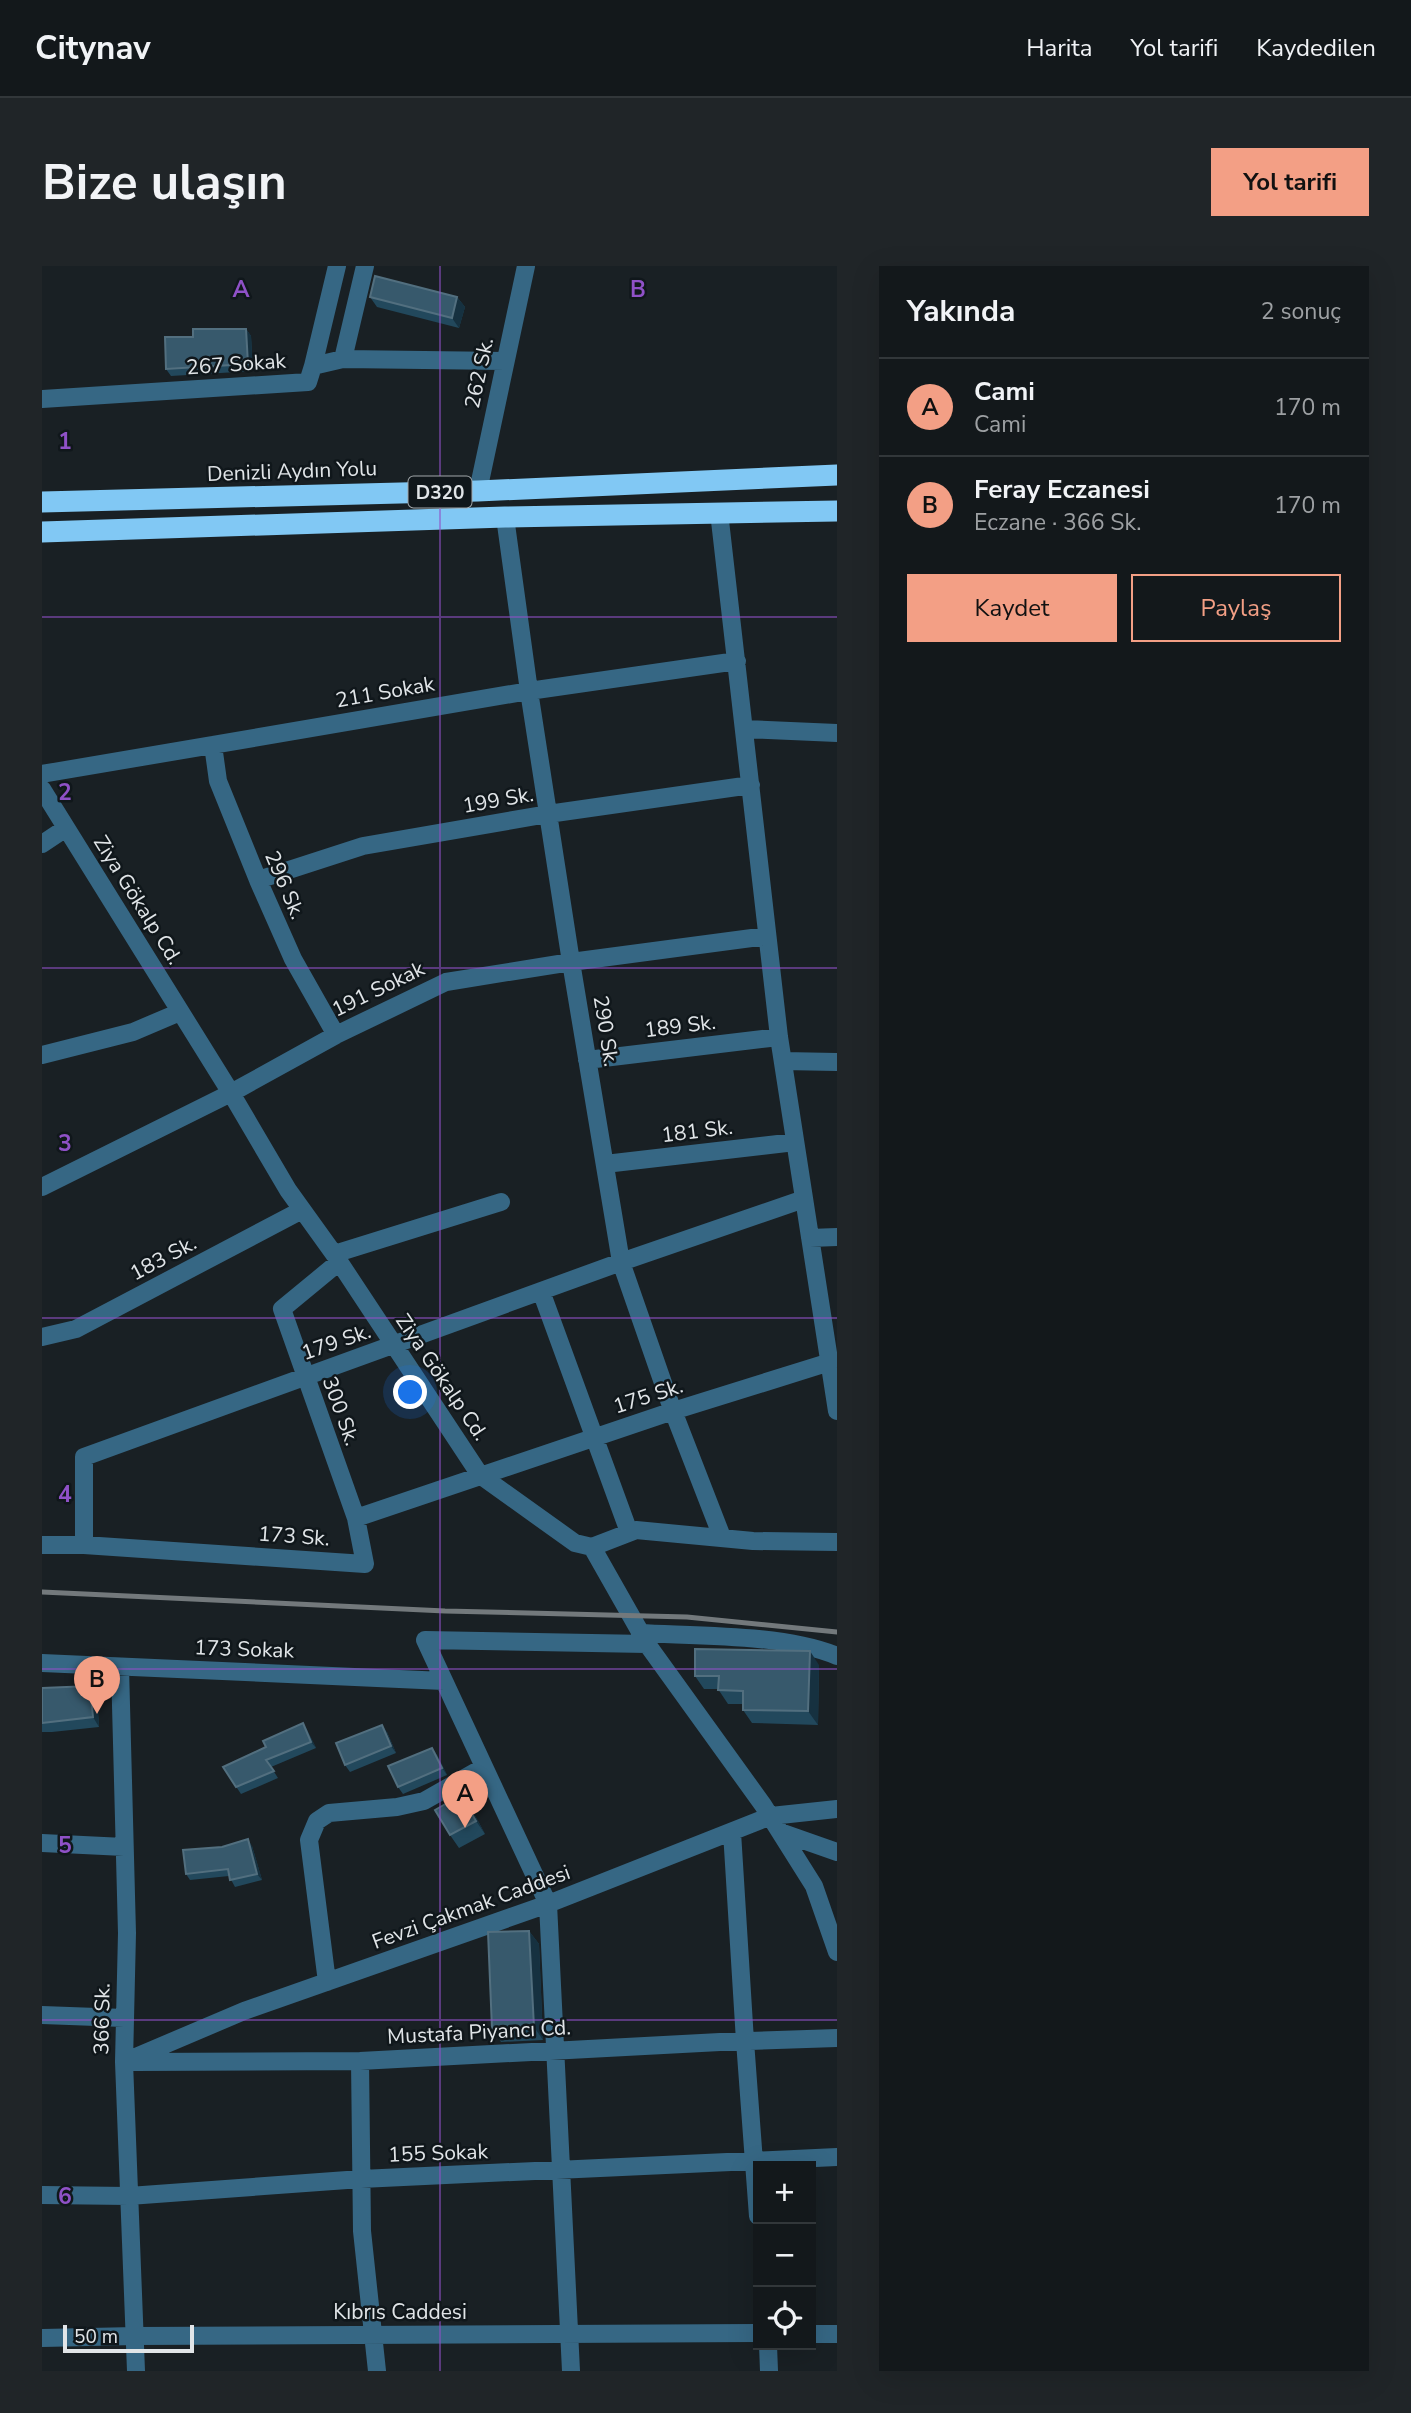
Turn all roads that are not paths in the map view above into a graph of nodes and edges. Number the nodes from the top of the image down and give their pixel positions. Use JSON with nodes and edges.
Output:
{"nodes":[{"id":1,"x":337,"y":266,"type":"edge"},
{"id":2,"x":365,"y":266,"type":"edge"},
{"id":3,"x":526,"y":266,"type":"edge"},
{"id":4,"x":343,"y":359,"type":"junction"},
{"id":5,"x":505,"y":361,"type":"junction"},
{"id":6,"x":313,"y":366,"type":"junction"},
{"id":7,"x":42,"y":399,"type":"edge"},
{"id":8,"x":837,"y":475,"type":"edge"},
{"id":9,"x":478,"y":491,"type":"junction"},
{"id":10,"x":42,"y":502,"type":"edge"},
{"id":11,"x":837,"y":511,"type":"edge"},
{"id":12,"x":719,"y":512,"type":"junction"},
{"id":13,"x":505,"y":517,"type":"junction"},
{"id":14,"x":42,"y":532,"type":"edge"},
{"id":15,"x":737,"y":661,"type":"junction"},
{"id":16,"x":529,"y":691,"type":"junction"},
{"id":17,"x":744,"y":729,"type":"junction"},
{"id":18,"x":837,"y":733,"type":"edge"},
{"id":19,"x":213,"y":744,"type":"junction"},
{"id":20,"x":42,"y":774,"type":"edge"},
{"id":21,"x":751,"y":785,"type":"junction"},
{"id":22,"x":42,"y":789,"type":"edge"},
{"id":23,"x":548,"y":814,"type":"junction"},
{"id":24,"x":66,"y":828,"type":"junction"},
{"id":25,"x":42,"y":844,"type":"edge"},
{"id":26,"x":258,"y":880,"type":"junction"},
{"id":27,"x":768,"y":936,"type":"junction"},
{"id":28,"x":571,"y":962,"type":"junction"},
{"id":29,"x":180,"y":1012,"type":"junction"},
{"id":30,"x":336,"y":1035,"type":"junction"},
{"id":31,"x":779,"y":1037,"type":"junction"},
{"id":32,"x":42,"y":1055,"type":"edge"},
{"id":33,"x":587,"y":1060,"type":"junction"},
{"id":34,"x":783,"y":1061,"type":"junction"},
{"id":35,"x":837,"y":1062,"type":"edge"},
{"id":36,"x":230,"y":1093,"type":"junction"},
{"id":37,"x":795,"y":1142,"type":"junction"},
{"id":38,"x":605,"y":1164,"type":"junction"},
{"id":39,"x":42,"y":1186,"type":"edge"},
{"id":40,"x":804,"y":1199,"type":"junction"},
{"id":41,"x":501,"y":1202,"type":"dead end"},
{"id":42,"x":302,"y":1210,"type":"junction"},
{"id":43,"x":837,"y":1237,"type":"edge"},
{"id":44,"x":810,"y":1238,"type":"junction"},
{"id":45,"x":337,"y":1258,"type":"junction"},
{"id":46,"x":621,"y":1262,"type":"junction"},
{"id":47,"x":541,"y":1291,"type":"junction"},
{"id":48,"x":829,"y":1310,"type":"edge"},
{"id":49,"x":42,"y":1337,"type":"edge"},
{"id":50,"x":393,"y":1346,"type":"junction"},
{"id":51,"x":830,"y":1362,"type":"junction"},
{"id":52,"x":304,"y":1377,"type":"junction"},
{"id":53,"x":837,"y":1410,"type":"edge"},
{"id":54,"x":673,"y":1411,"type":"junction"},
{"id":55,"x":594,"y":1437,"type":"junction"},
{"id":56,"x":480,"y":1475,"type":"junction"},
{"id":57,"x":356,"y":1518,"type":"junction"},
{"id":58,"x":629,"y":1532,"type":"junction"},
{"id":59,"x":722,"y":1537,"type":"junction"},
{"id":60,"x":837,"y":1542,"type":"edge"},
{"id":61,"x":42,"y":1545,"type":"edge"},
{"id":62,"x":84,"y":1545,"type":"junction"},
{"id":63,"x":592,"y":1547,"type":"junction"},
{"id":64,"x":643,"y":1638,"type":"junction"},
{"id":65,"x":837,"y":1656,"type":"edge"},
{"id":66,"x":42,"y":1664,"type":"edge"},
{"id":67,"x":120,"y":1667,"type":"junction"},
{"id":68,"x":444,"y":1681,"type":"junction"},
{"id":69,"x":484,"y":1767,"type":"junction"},
{"id":70,"x":837,"y":1810,"type":"edge"},
{"id":71,"x":775,"y":1824,"type":"junction"},
{"id":72,"x":732,"y":1832,"type":"junction"},
{"id":73,"x":42,"y":1843,"type":"edge"},
{"id":74,"x":124,"y":1847,"type":"junction"},
{"id":75,"x":837,"y":1852,"type":"edge"},
{"id":76,"x":548,"y":1905,"type":"junction"},
{"id":77,"x":837,"y":1952,"type":"edge"},
{"id":78,"x":327,"y":1982,"type":"junction"},
{"id":79,"x":42,"y":2015,"type":"edge"},
{"id":80,"x":124,"y":2018,"type":"junction"},
{"id":81,"x":837,"y":2038,"type":"edge"},
{"id":82,"x":745,"y":2041,"type":"junction"},
{"id":83,"x":556,"y":2050,"type":"junction"},
{"id":84,"x":360,"y":2061,"type":"junction"},
{"id":85,"x":124,"y":2062,"type":"junction"},
{"id":86,"x":837,"y":2157,"type":"edge"},
{"id":87,"x":753,"y":2161,"type":"edge"},
{"id":88,"x":754,"y":2161,"type":"joint"},
{"id":89,"x":561,"y":2170,"type":"junction"},
{"id":90,"x":361,"y":2179,"type":"junction"},
{"id":91,"x":42,"y":2196,"type":"edge"},
{"id":92,"x":129,"y":2196,"type":"junction"},
{"id":93,"x":753,"y":2333,"type":"edge"},
{"id":94,"x":569,"y":2334,"type":"junction"},
{"id":95,"x":816,"y":2334,"type":"edge"},
{"id":96,"x":837,"y":2334,"type":"edge"},
{"id":97,"x":373,"y":2335,"type":"junction"},
{"id":98,"x":135,"y":2336,"type":"junction"},
{"id":99,"x":42,"y":2338,"type":"edge"},
{"id":100,"x":768,"y":2350,"type":"edge"},
{"id":101,"x":136,"y":2371,"type":"edge"},
{"id":102,"x":377,"y":2371,"type":"edge"},
{"id":103,"x":571,"y":2371,"type":"edge"},
{"id":104,"x":769,"y":2371,"type":"edge"}],
"edges":[{"from":1,"to":6,"type":"street"},
{"from":2,"to":4,"type":"street"},
{"from":3,"to":5,"type":"street","name":"262 Sk."},
{"from":4,"to":5,"type":"street","name":"267 Sokak"},
{"from":4,"to":6,"type":"street","name":"267 Sokak"},
{"from":5,"to":9,"type":"street","name":"262 Sk."},
{"from":6,"to":7,"type":"street","name":"267 Sokak"},
{"from":8,"to":9,"type":"highway","name":"Denizli Aydın Yolu","number":"D320"},
{"from":9,"to":10,"type":"highway","name":"Denizli Aydın Yolu","number":"D320"},
{"from":11,"to":12,"type":"highway","number":"D320"},
{"from":12,"to":13,"type":"highway","number":"D320"},
{"from":12,"to":15,"type":"street"},
{"from":13,"to":14,"type":"highway","number":"D320"},
{"from":13,"to":16,"type":"street","name":"290 Sk."},
{"from":15,"to":16,"type":"street","name":"211 Sokak"},
{"from":15,"to":17,"type":"street"},
{"from":16,"to":19,"type":"street","name":"211 Sokak"},
{"from":16,"to":23,"type":"street","name":"290 Sk."},
{"from":17,"to":18,"type":"street"},
{"from":17,"to":21,"type":"street"},
{"from":19,"to":20,"type":"street","name":"211 Sokak"},
{"from":19,"to":26,"type":"street","name":"296 Sk."},
{"from":21,"to":23,"type":"street","name":"199 Sk."},
{"from":21,"to":27,"type":"street"},
{"from":22,"to":24,"type":"street","name":"Ziya Gökalp Cd."},
{"from":23,"to":26,"type":"street","name":"199 Sk."},
{"from":23,"to":28,"type":"street","name":"290 Sk."},
{"from":24,"to":25,"type":"street"},
{"from":24,"to":29,"type":"street","name":"Ziya Gökalp Cd."},
{"from":26,"to":30,"type":"street","name":"296 Sk."},
{"from":27,"to":28,"type":"street","name":"191 Sokak"},
{"from":27,"to":31,"type":"street"},
{"from":28,"to":30,"type":"street","name":"191 Sokak"},
{"from":28,"to":33,"type":"street","name":"290 Sk."},
{"from":29,"to":32,"type":"street"},
{"from":29,"to":36,"type":"street","name":"Ziya Gökalp Cd."},
{"from":30,"to":36,"type":"street","name":"191 Sokak"},
{"from":31,"to":33,"type":"street","name":"189 Sk."},
{"from":31,"to":34,"type":"street"},
{"from":33,"to":38,"type":"street","name":"290 Sk."},
{"from":34,"to":35,"type":"street"},
{"from":34,"to":37,"type":"street"},
{"from":36,"to":39,"type":"street","name":"191 Sokak"},
{"from":36,"to":42,"type":"street","name":"Ziya Gökalp Cd."},
{"from":37,"to":38,"type":"street","name":"181 Sk."},
{"from":37,"to":40,"type":"street"},
{"from":38,"to":46,"type":"street","name":"290 Sk."},
{"from":40,"to":44,"type":"street"},
{"from":40,"to":46,"type":"street","name":"179 Sk."},
{"from":41,"to":45,"type":"street","name":"300 Sk."},
{"from":42,"to":45,"type":"street","name":"Ziya Gökalp Cd."},
{"from":42,"to":49,"type":"street","name":"183 Sk."},
{"from":43,"to":44,"type":"street"},
{"from":44,"to":48,"type":"street"},
{"from":45,"to":50,"type":"street","name":"Ziya Gökalp Cd."},
{"from":45,"to":52,"type":"street","name":"300 Sk."},
{"from":46,"to":47,"type":"street","name":"179 Sk."},
{"from":46,"to":54,"type":"street","name":"290 Sk."},
{"from":47,"to":50,"type":"street","name":"179 Sk."},
{"from":47,"to":55,"type":"street"},
{"from":48,"to":51,"type":"street"},
{"from":50,"to":52,"type":"street","name":"179 Sk."},
{"from":50,"to":56,"type":"street","name":"Ziya Gökalp Cd."},
{"from":51,"to":53,"type":"street"},
{"from":51,"to":54,"type":"street","name":"175 Sk."},
{"from":52,"to":57,"type":"street","name":"300 Sk."},
{"from":52,"to":62,"type":"street","name":"179 Sk."},
{"from":54,"to":55,"type":"street","name":"175 Sk."},
{"from":54,"to":59,"type":"street","name":"290 Sk."},
{"from":55,"to":56,"type":"street","name":"175 Sk."},
{"from":55,"to":58,"type":"street"},
{"from":56,"to":57,"type":"street","name":"173 Sk."},
{"from":56,"to":63,"type":"street","name":"Ziya Gökalp Cd."},
{"from":57,"to":62,"type":"street","name":"173 Sk."},
{"from":58,"to":59,"type":"street"},
{"from":58,"to":63,"type":"street"},
{"from":59,"to":60,"type":"street"},
{"from":61,"to":62,"type":"street","name":"173 Sk."},
{"from":63,"to":64,"type":"street"},
{"from":64,"to":65,"type":"street"},
{"from":64,"to":68,"type":"street"},
{"from":64,"to":71,"type":"street"},
{"from":66,"to":67,"type":"street","name":"173 Sokak"},
{"from":67,"to":68,"type":"street","name":"173 Sokak"},
{"from":67,"to":74,"type":"street","name":"366 Sk."},
{"from":68,"to":69,"type":"street"},
{"from":69,"to":76,"type":"street"},
{"from":69,"to":78,"type":"street"},
{"from":70,"to":71,"type":"street","name":"Fevzi Çakmak Caddesi"},
{"from":71,"to":72,"type":"street","name":"Fevzi Çakmak Caddesi"},
{"from":71,"to":75,"type":"street"},
{"from":71,"to":77,"type":"street"},
{"from":72,"to":76,"type":"street","name":"Fevzi Çakmak Caddesi"},
{"from":72,"to":82,"type":"street"},
{"from":73,"to":74,"type":"street"},
{"from":74,"to":80,"type":"street","name":"366 Sk."},
{"from":76,"to":78,"type":"street","name":"Fevzi Çakmak Caddesi"},
{"from":76,"to":83,"type":"street"},
{"from":78,"to":85,"type":"street","name":"Fevzi Çakmak Caddesi"},
{"from":79,"to":80,"type":"street"},
{"from":80,"to":85,"type":"street","name":"366 Sk."},
{"from":81,"to":82,"type":"street","name":"Mustafa Piyancı Cd."},
{"from":82,"to":83,"type":"street","name":"Mustafa Piyancı Cd."},
{"from":82,"to":88,"type":"street"},
{"from":83,"to":84,"type":"street","name":"Mustafa Piyancı Cd."},
{"from":83,"to":89,"type":"street"},
{"from":84,"to":85,"type":"street","name":"Mustafa Piyancı Cd."},
{"from":84,"to":90,"type":"street"},
{"from":85,"to":92,"type":"street","name":"366 Sk."},
{"from":86,"to":88,"type":"street","name":"155 Sokak"},
{"from":87,"to":89,"type":"street","name":"155 Sokak"},
{"from":89,"to":90,"type":"street","name":"155 Sokak"},
{"from":89,"to":94,"type":"street"},
{"from":90,"to":92,"type":"street","name":"155 Sokak"},
{"from":90,"to":97,"type":"street"},
{"from":91,"to":92,"type":"street","name":"155 Sokak"},
{"from":92,"to":98,"type":"street","name":"366 Sk."},
{"from":93,"to":94,"type":"street","name":"Kıbrıs Caddesi"},
{"from":94,"to":97,"type":"street","name":"Kıbrıs Caddesi"},
{"from":94,"to":103,"type":"street"},
{"from":95,"to":96,"type":"street"},
{"from":97,"to":98,"type":"street","name":"Kıbrıs Caddesi"},
{"from":97,"to":102,"type":"street"},
{"from":98,"to":99,"type":"street","name":"Kıbrıs Caddesi"},
{"from":98,"to":101,"type":"street","name":"366 Sk."},
{"from":100,"to":104,"type":"street"}]}
